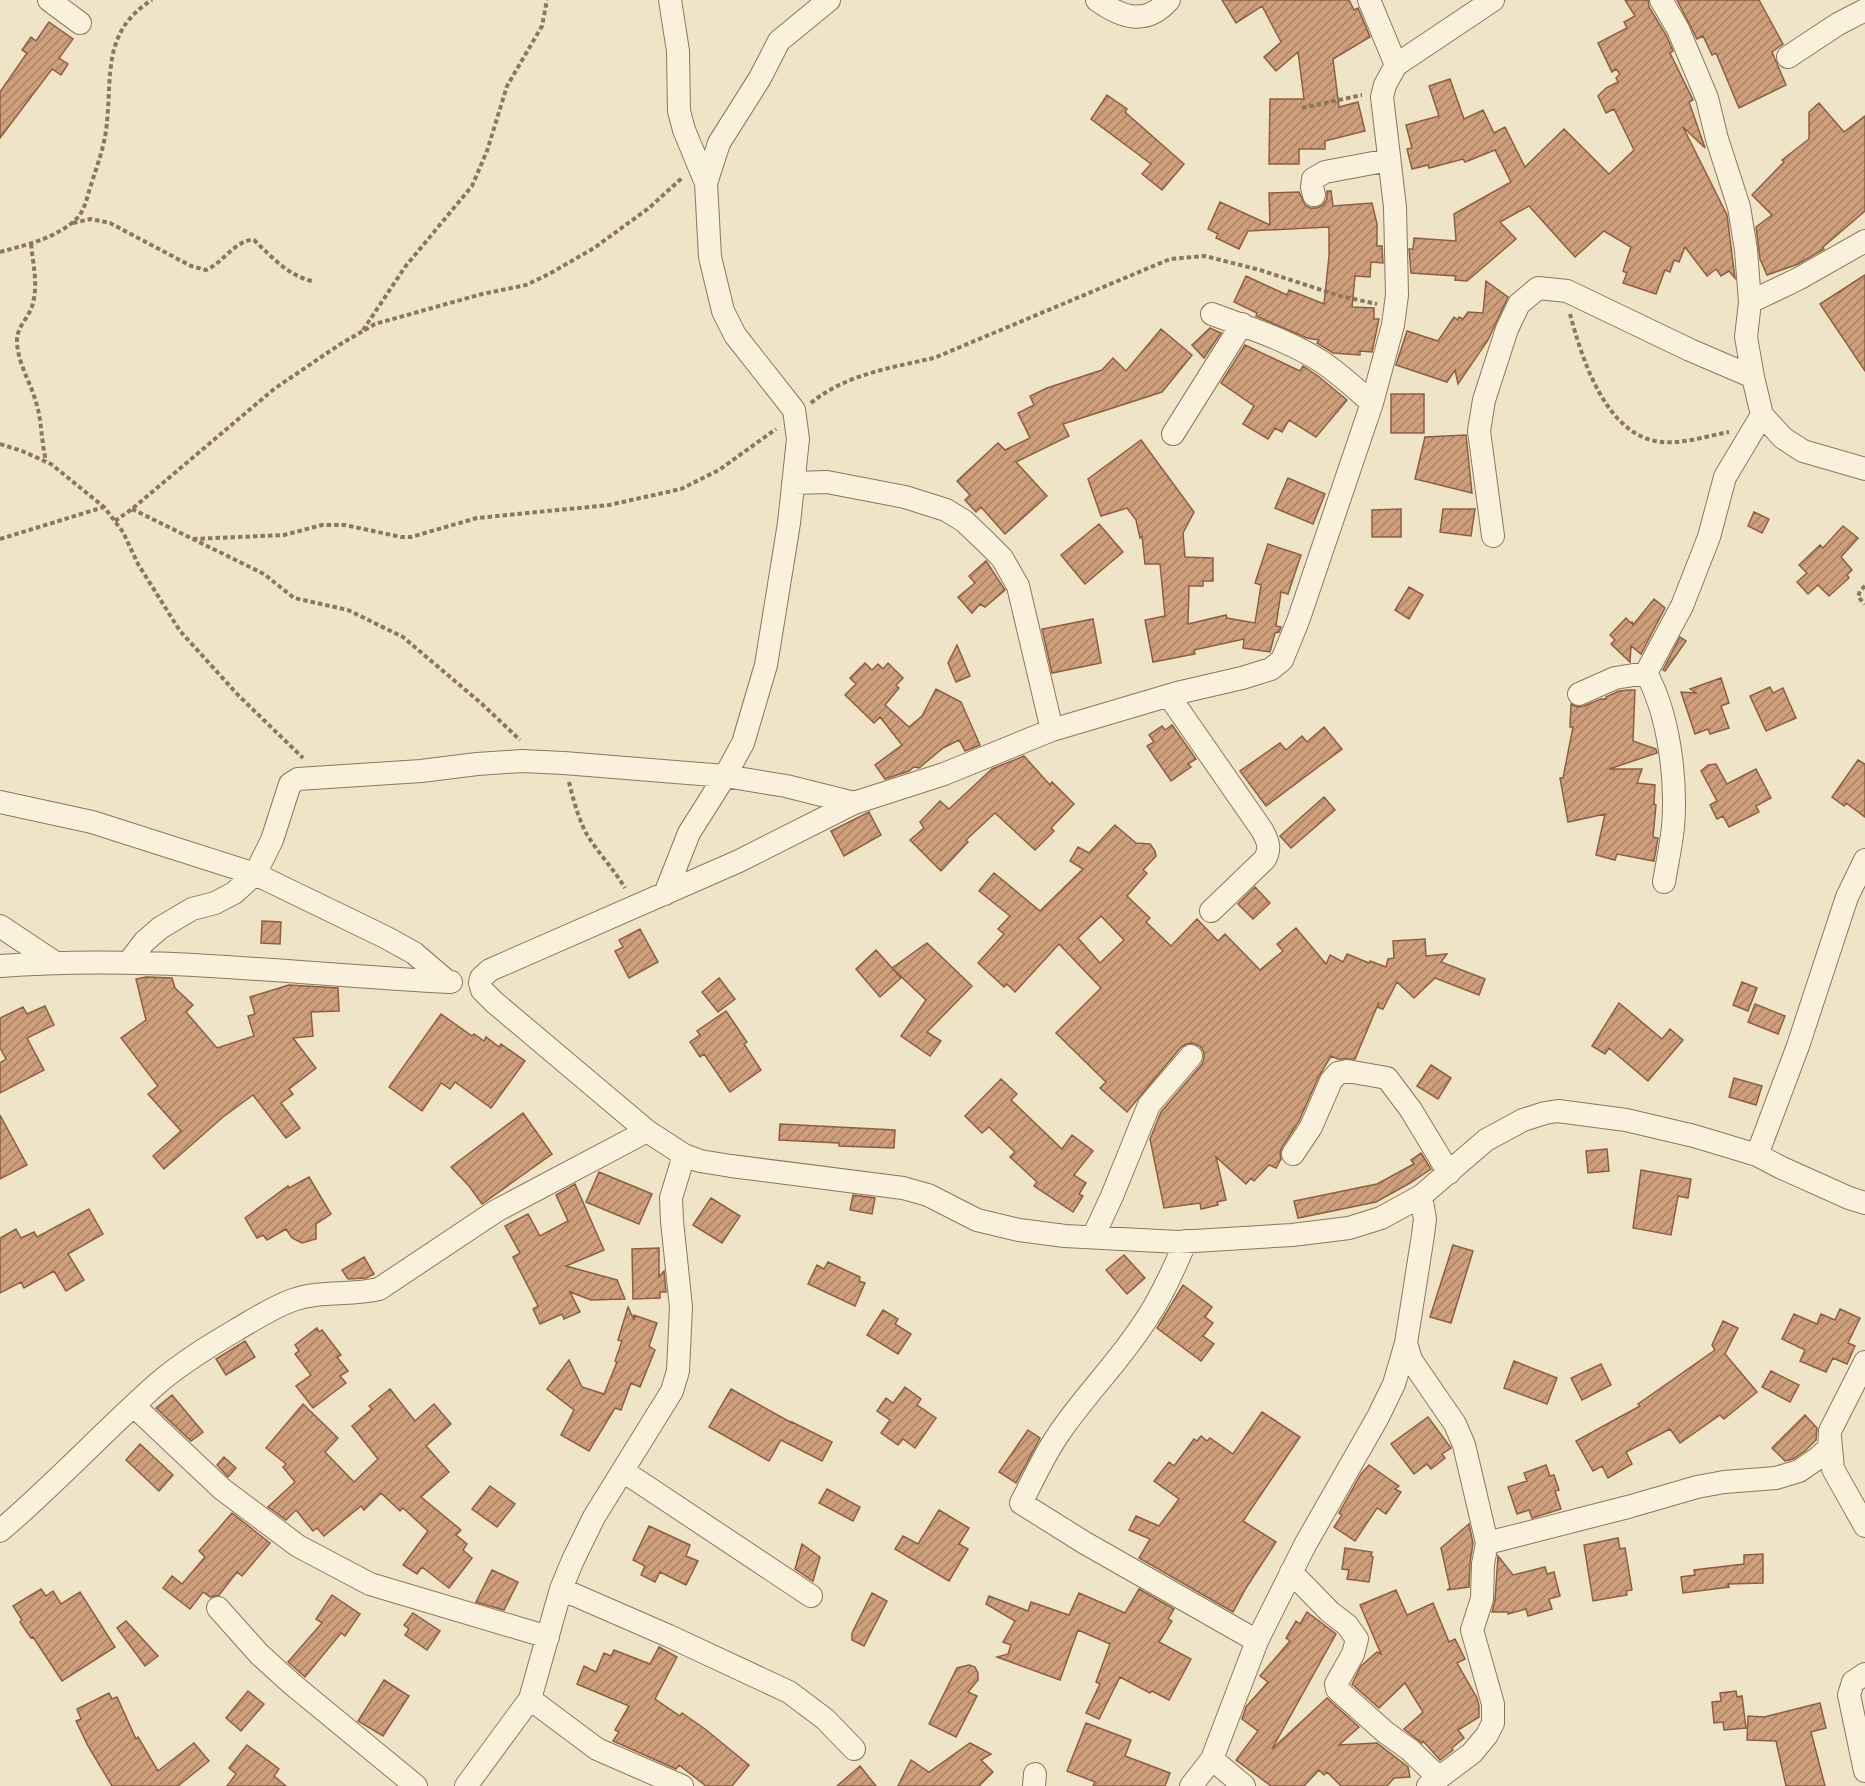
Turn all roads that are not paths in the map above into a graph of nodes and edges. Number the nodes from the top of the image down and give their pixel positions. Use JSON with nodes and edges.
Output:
{"nodes":[{"id":1,"x":49,"y":0,"type":"edge"},
{"id":2,"x":670,"y":0,"type":"edge"},
{"id":3,"x":829,"y":0,"type":"edge"},
{"id":4,"x":1097,"y":0,"type":"edge"},
{"id":5,"x":1169,"y":0,"type":"edge"},
{"id":6,"x":1370,"y":0,"type":"edge"},
{"id":7,"x":1493,"y":0,"type":"edge"},
{"id":8,"x":1661,"y":0,"type":"edge"},
{"id":9,"x":1865,"y":10,"type":"edge"},
{"id":10,"x":80,"y":23,"type":"dead end"},
{"id":11,"x":1788,"y":57,"type":"dead end"},
{"id":12,"x":1396,"y":65,"type":"junction"},
{"id":13,"x":1389,"y":160,"type":"junction"},
{"id":14,"x":703,"y":175,"type":"junction"},
{"id":15,"x":1314,"y":195,"type":"dead end"},
{"id":16,"x":1865,"y":241,"type":"edge"},
{"id":17,"x":1750,"y":302,"type":"junction"},
{"id":18,"x":1212,"y":314,"type":"dead end"},
{"id":19,"x":1242,"y":324,"type":"junction"},
{"id":20,"x":1753,"y":377,"type":"junction"},
{"id":21,"x":1372,"y":403,"type":"junction"},
{"id":22,"x":1762,"y":415,"type":"junction"},
{"id":23,"x":1173,"y":434,"type":"dead end"},
{"id":24,"x":1865,"y":469,"type":"edge"},
{"id":25,"x":793,"y":483,"type":"junction"},
{"id":26,"x":1493,"y":536,"type":"dead end"},
{"id":27,"x":1646,"y":673,"type":"junction"},
{"id":28,"x":1579,"y":694,"type":"dead end"},
{"id":29,"x":1169,"y":696,"type":"junction"},
{"id":30,"x":1052,"y":730,"type":"junction"},
{"id":31,"x":725,"y":776,"type":"junction"},
{"id":32,"x":0,"y":802,"type":"edge"},
{"id":33,"x":854,"y":803,"type":"junction"},
{"id":34,"x":1865,"y":860,"type":"edge"},
{"id":35,"x":255,"y":874,"type":"junction"},
{"id":36,"x":1664,"y":882,"type":"dead end"},
{"id":37,"x":665,"y":894,"type":"junction"},
{"id":38,"x":1211,"y":911,"type":"dead end"},
{"id":39,"x":0,"y":926,"type":"edge"},
{"id":40,"x":54,"y":962,"type":"junction"},
{"id":41,"x":129,"y":962,"type":"junction"},
{"id":42,"x":0,"y":966,"type":"edge"},
{"id":43,"x":448,"y":982,"type":"junction"},
{"id":44,"x":480,"y":983,"type":"junction"},
{"id":45,"x":1191,"y":1056,"type":"dead end"},
{"id":46,"x":647,"y":1131,"type":"junction"},
{"id":47,"x":1293,"y":1154,"type":"dead end"},
{"id":48,"x":684,"y":1155,"type":"junction"},
{"id":49,"x":1757,"y":1155,"type":"junction"},
{"id":50,"x":1449,"y":1173,"type":"junction"},
{"id":51,"x":1421,"y":1196,"type":"junction"},
{"id":52,"x":1865,"y":1203,"type":"edge"},
{"id":53,"x":1093,"y":1237,"type":"junction"},
{"id":54,"x":1186,"y":1241,"type":"junction"},
{"id":55,"x":1406,"y":1343,"type":"junction"},
{"id":56,"x":1865,"y":1362,"type":"edge"},
{"id":57,"x":135,"y":1406,"type":"junction"},
{"id":58,"x":1830,"y":1431,"type":"junction"},
{"id":59,"x":623,"y":1471,"type":"junction"},
{"id":60,"x":1865,"y":1526,"type":"edge"},
{"id":61,"x":0,"y":1531,"type":"edge"},
{"id":62,"x":1487,"y":1543,"type":"junction"},
{"id":63,"x":1291,"y":1572,"type":"junction"},
{"id":64,"x":561,"y":1589,"type":"junction"},
{"id":65,"x":811,"y":1596,"type":"dead end"},
{"id":66,"x":218,"y":1608,"type":"dead end"},
{"id":67,"x":548,"y":1637,"type":"junction"},
{"id":68,"x":1257,"y":1641,"type":"junction"},
{"id":69,"x":1865,"y":1674,"type":"edge"},
{"id":70,"x":530,"y":1699,"type":"junction"},
{"id":71,"x":854,"y":1749,"type":"dead end"},
{"id":72,"x":1212,"y":1759,"type":"junction"},
{"id":73,"x":1865,"y":1771,"type":"edge"},
{"id":74,"x":1434,"y":1782,"type":"edge"},
{"id":75,"x":416,"y":1786,"type":"edge"},
{"id":76,"x":466,"y":1786,"type":"edge"},
{"id":77,"x":682,"y":1786,"type":"edge"},
{"id":78,"x":1191,"y":1786,"type":"edge"},
{"id":79,"x":1244,"y":1786,"type":"edge"}],
"edges":[{"from":1,"to":10,"type":"street"},
{"from":2,"to":14,"type":"street"},
{"from":3,"to":14,"type":"street"},
{"from":4,"to":5,"type":"street"},
{"from":6,"to":12,"type":"street"},
{"from":7,"to":12,"type":"street"},
{"from":8,"to":17,"type":"street"},
{"from":9,"to":11,"type":"street"},
{"from":12,"to":13,"type":"street"},
{"from":13,"to":15,"type":"street"},
{"from":13,"to":21,"type":"street"},
{"from":14,"to":25,"type":"street"},
{"from":16,"to":17,"type":"street"},
{"from":17,"to":20,"type":"street"},
{"from":18,"to":19,"type":"street"},
{"from":19,"to":21,"type":"street"},
{"from":19,"to":23,"type":"street"},
{"from":20,"to":22,"type":"street"},
{"from":20,"to":26,"type":"street"},
{"from":21,"to":29,"type":"street"},
{"from":22,"to":24,"type":"street"},
{"from":22,"to":27,"type":"street"},
{"from":25,"to":30,"type":"street"},
{"from":25,"to":31,"type":"street"},
{"from":27,"to":28,"type":"street"},
{"from":27,"to":36,"type":"street"},
{"from":29,"to":30,"type":"street"},
{"from":29,"to":38,"type":"street"},
{"from":30,"to":33,"type":"street"},
{"from":31,"to":33,"type":"street"},
{"from":31,"to":35,"type":"street"},
{"from":31,"to":37,"type":"street"},
{"from":32,"to":35,"type":"street"},
{"from":33,"to":37,"type":"street"},
{"from":34,"to":49,"type":"street"},
{"from":35,"to":41,"type":"street"},
{"from":35,"to":43,"type":"street"},
{"from":37,"to":44,"type":"street"},
{"from":39,"to":40,"type":"street"},
{"from":40,"to":41,"type":"street"},
{"from":40,"to":42,"type":"street"},
{"from":41,"to":43,"type":"street"},
{"from":43,"to":44,"type":"street"},
{"from":44,"to":46,"type":"street"},
{"from":45,"to":53,"type":"street"},
{"from":46,"to":48,"type":"street"},
{"from":46,"to":57,"type":"street"},
{"from":47,"to":50,"type":"street"},
{"from":48,"to":53,"type":"street"},
{"from":48,"to":59,"type":"street"},
{"from":49,"to":50,"type":"street"},
{"from":49,"to":52,"type":"street"},
{"from":50,"to":51,"type":"street"},
{"from":51,"to":54,"type":"street"},
{"from":51,"to":55,"type":"street"},
{"from":53,"to":54,"type":"street"},
{"from":54,"to":68,"type":"street"},
{"from":55,"to":62,"type":"street"},
{"from":55,"to":63,"type":"street"},
{"from":56,"to":58,"type":"street"},
{"from":57,"to":61,"type":"street"},
{"from":57,"to":67,"type":"street"},
{"from":58,"to":60,"type":"street"},
{"from":58,"to":62,"type":"street"},
{"from":59,"to":64,"type":"street"},
{"from":59,"to":65,"type":"street"},
{"from":62,"to":74,"type":"street"},
{"from":63,"to":68,"type":"street"},
{"from":63,"to":74,"type":"street"},
{"from":64,"to":67,"type":"street"},
{"from":64,"to":71,"type":"street"},
{"from":66,"to":75,"type":"street"},
{"from":67,"to":70,"type":"street"},
{"from":68,"to":72,"type":"street"},
{"from":69,"to":73,"type":"street"},
{"from":70,"to":76,"type":"street"},
{"from":70,"to":77,"type":"street"},
{"from":72,"to":78,"type":"street"},
{"from":72,"to":79,"type":"street"}]}
